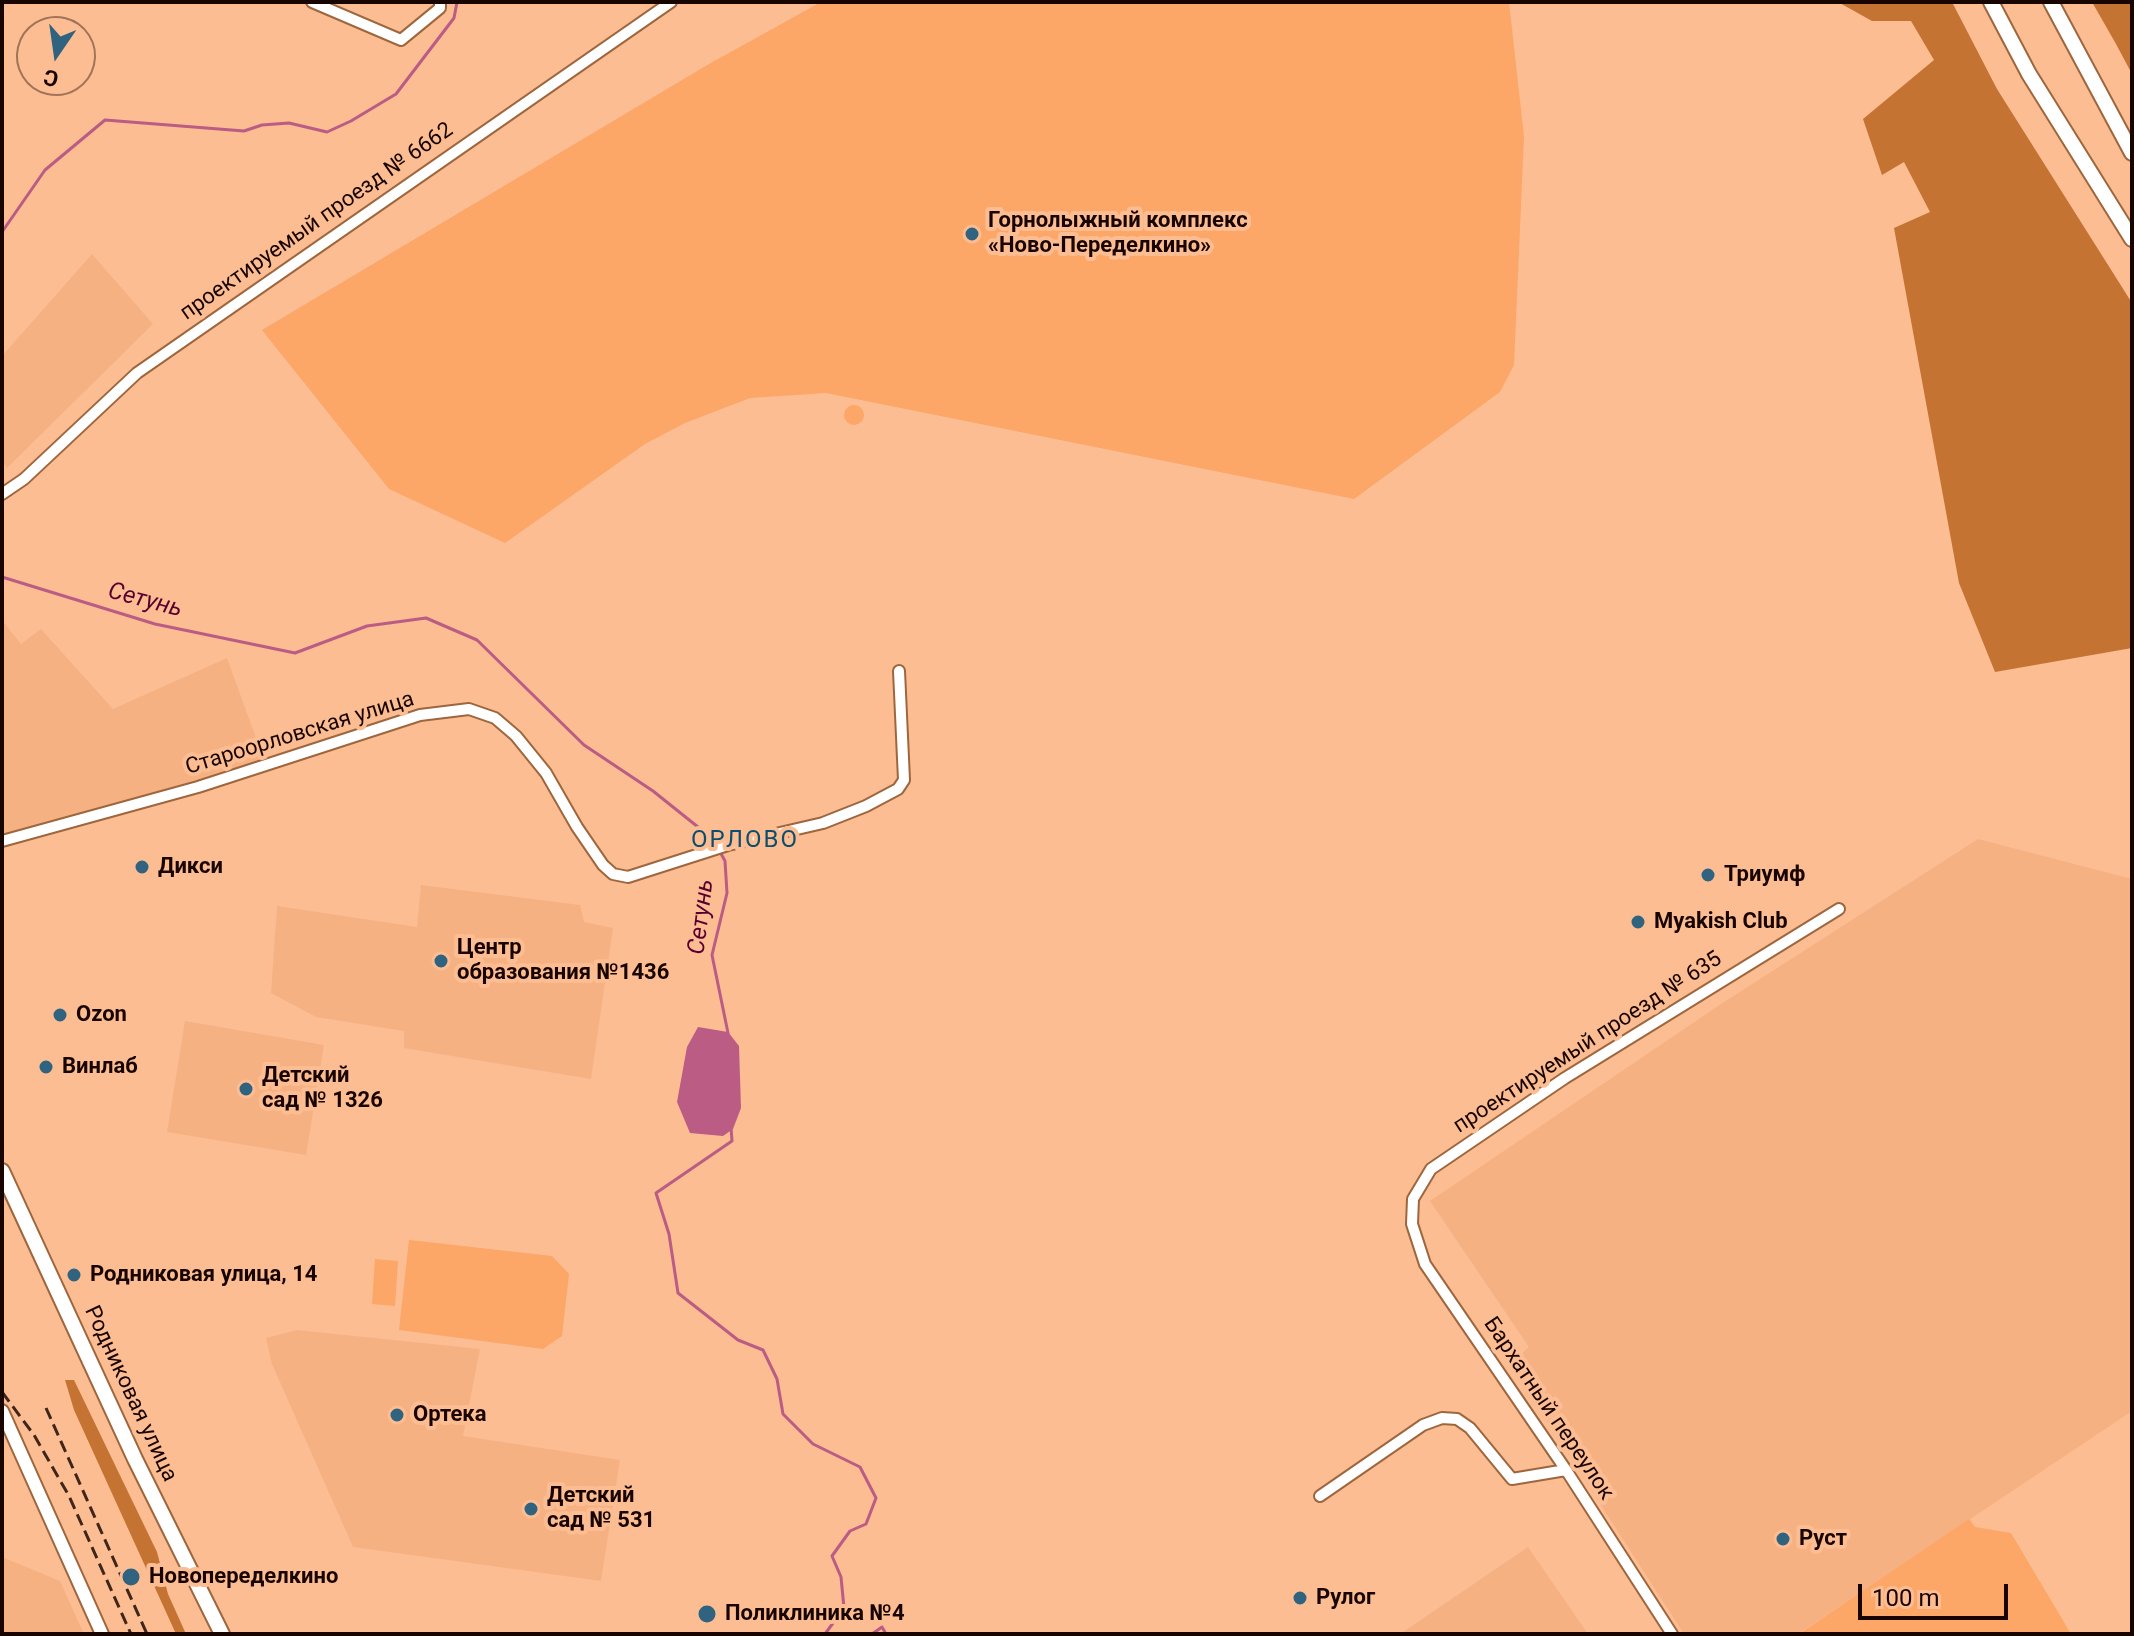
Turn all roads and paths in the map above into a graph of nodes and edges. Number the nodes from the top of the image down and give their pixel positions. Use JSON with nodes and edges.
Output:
{"nodes":[{"id":1,"x":312,"y":2,"type":"edge"},
{"id":2,"x":440,"y":2,"type":"edge"},
{"id":3,"x":671,"y":2,"type":"edge"},
{"id":4,"x":1991,"y":2,"type":"edge"},
{"id":5,"x":2051,"y":2,"type":"edge"},
{"id":6,"x":2132,"y":153,"type":"edge"},
{"id":7,"x":2132,"y":239,"type":"edge"},
{"id":8,"x":2,"y":494,"type":"edge"},
{"id":9,"x":899,"y":671,"type":"dead end"},
{"id":10,"x":2,"y":841,"type":"edge"},
{"id":11,"x":1839,"y":909,"type":"dead end"},
{"id":12,"x":2,"y":1171,"type":"edge"},
{"id":13,"x":1413,"y":1199,"type":"joint"},
{"id":14,"x":2,"y":1411,"type":"edge"},
{"id":15,"x":1566,"y":1470,"type":"junction"},
{"id":16,"x":1320,"y":1496,"type":"dead end"},
{"id":17,"x":102,"y":1634,"type":"edge"},
{"id":18,"x":222,"y":1634,"type":"edge"},
{"id":19,"x":1672,"y":1634,"type":"edge"}],
"edges":[{"from":1,"to":2,"type":"street"},
{"from":3,"to":8,"type":"street","name":"проектируемый проезд № 6662"},
{"from":4,"to":7,"type":"main road"},
{"from":5,"to":6,"type":"main road"},
{"from":9,"to":10,"type":"street","name":"Староорловская улица"},
{"from":11,"to":13,"type":"street","name":"проектируемый проезд № 635"},
{"from":12,"to":18,"type":"main road","name":"Родниковая улица"},
{"from":13,"to":15,"type":"street","name":"Бархатный переулок"},
{"from":14,"to":17,"type":"street"},
{"from":15,"to":16,"type":"street"},
{"from":15,"to":19,"type":"street","name":"Бархатный переулок"}]}
